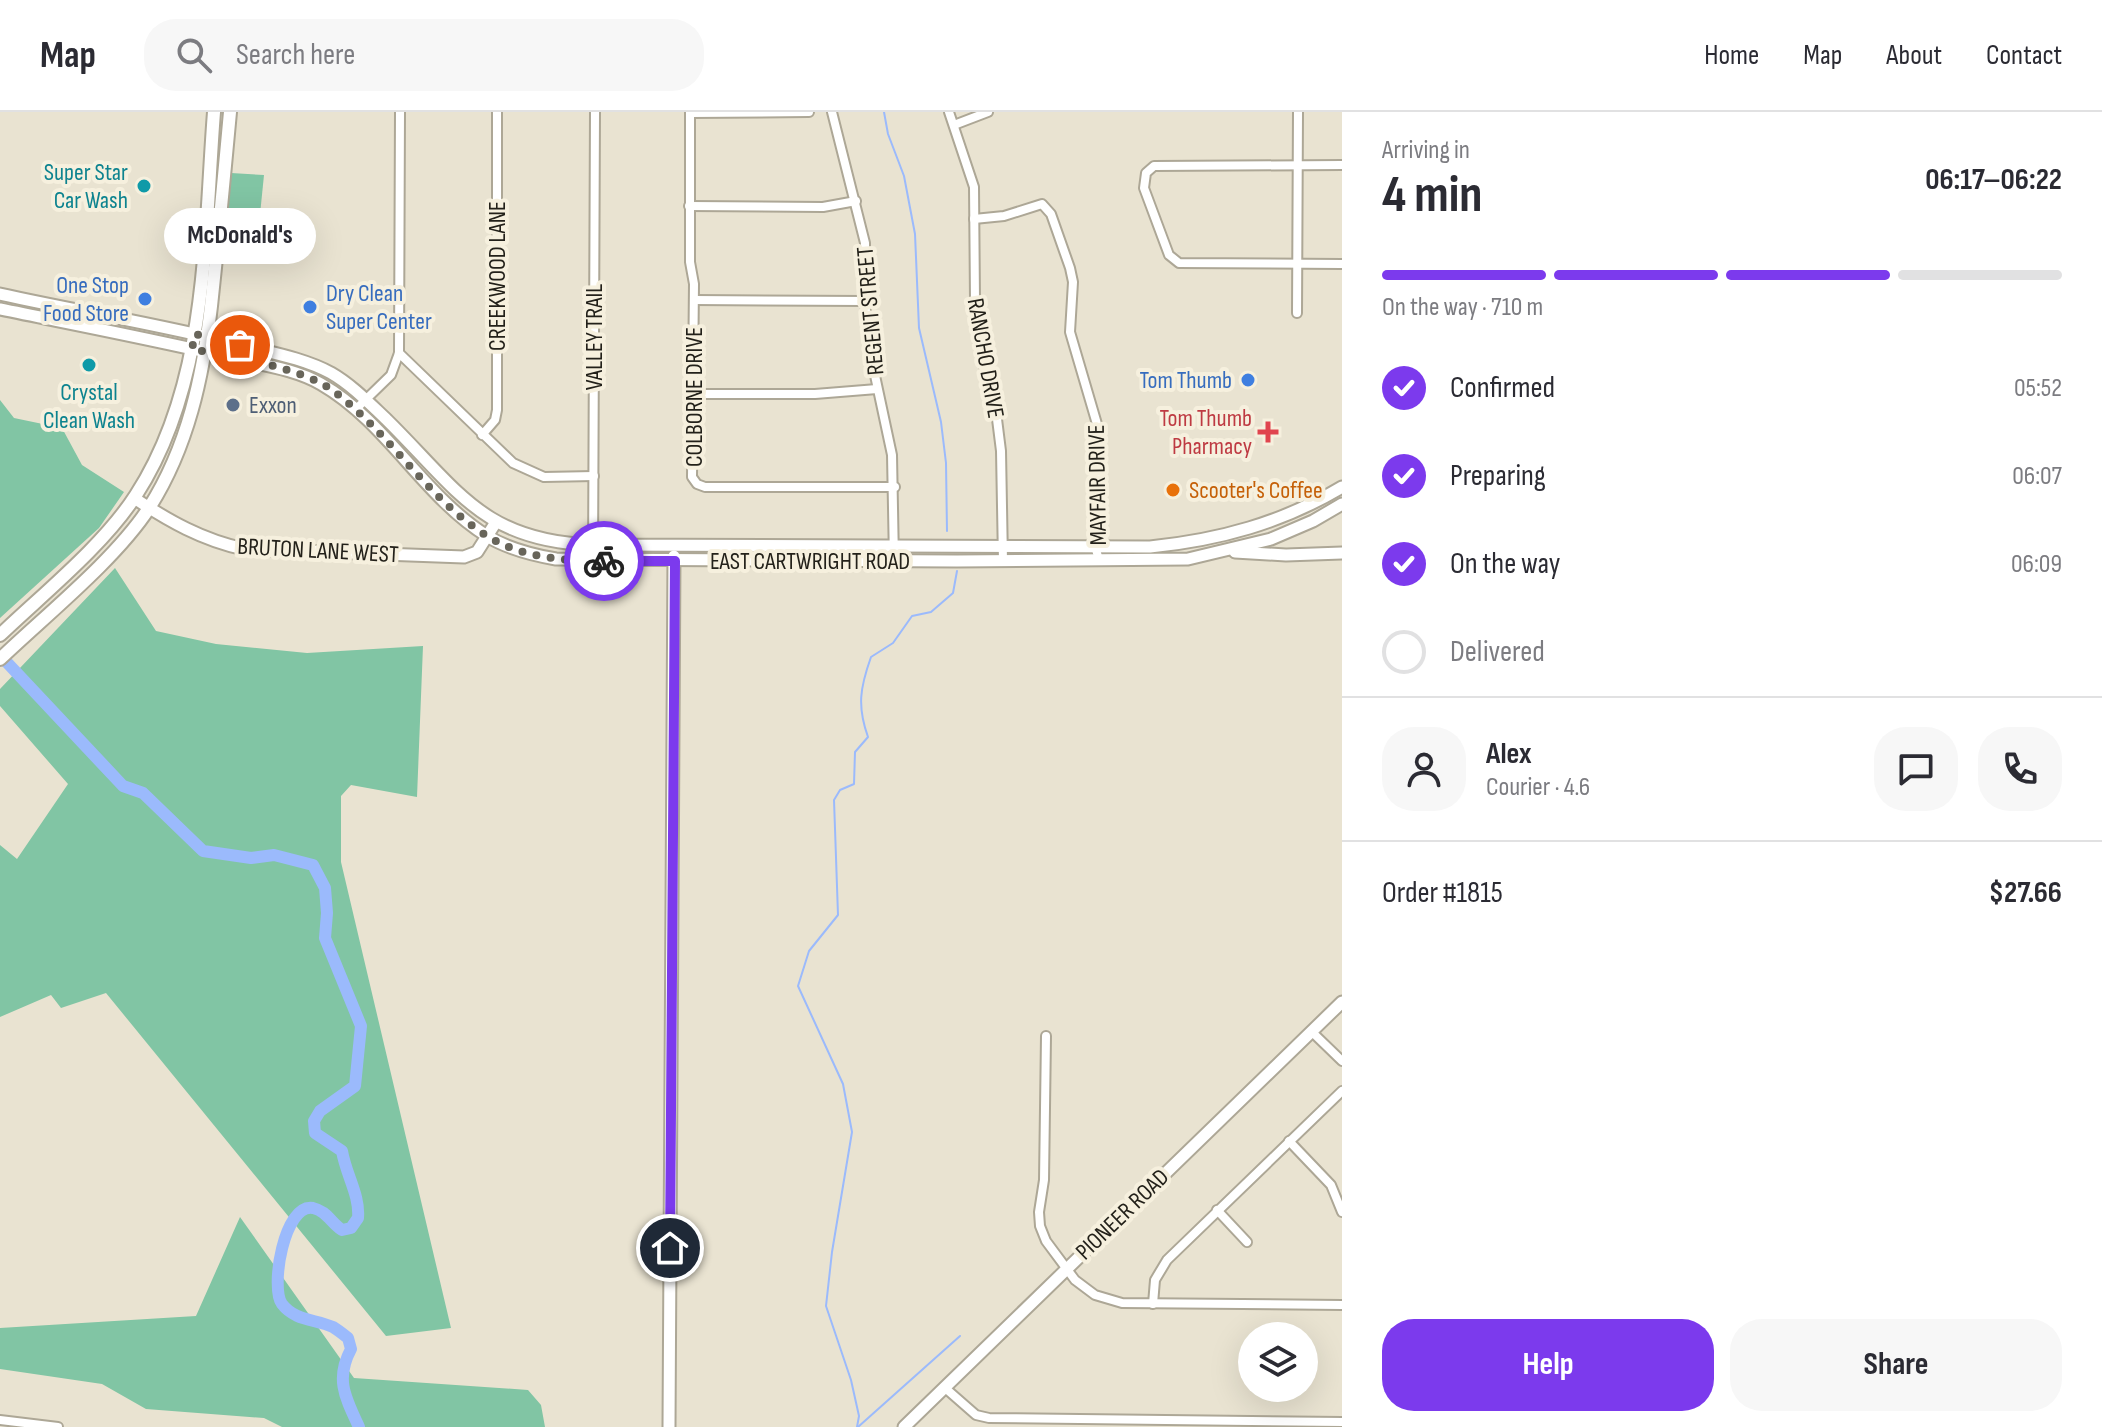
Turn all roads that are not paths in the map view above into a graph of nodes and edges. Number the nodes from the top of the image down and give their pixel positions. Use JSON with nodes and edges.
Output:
{"nodes":[{"id":1,"x":214,"y":112,"type":"edge"},
{"id":2,"x":230,"y":112,"type":"edge"},
{"id":3,"x":400,"y":112,"type":"edge"},
{"id":4,"x":497,"y":112,"type":"edge"},
{"id":5,"x":595,"y":112,"type":"edge"},
{"id":6,"x":809,"y":112,"type":"edge"},
{"id":7,"x":832,"y":112,"type":"edge"},
{"id":8,"x":949,"y":112,"type":"edge"},
{"id":9,"x":988,"y":112,"type":"edge"},
{"id":10,"x":1298,"y":112,"type":"edge"},
{"id":11,"x":690,"y":113,"type":"edge"},
{"id":12,"x":954,"y":125,"type":"junction"},
{"id":13,"x":1298,"y":165,"type":"junction"},
{"id":14,"x":1342,"y":165,"type":"edge"},
{"id":15,"x":856,"y":201,"type":"junction"},
{"id":16,"x":207,"y":202,"type":"junction"},
{"id":17,"x":689,"y":206,"type":"junction"},
{"id":18,"x":974,"y":219,"type":"junction"},
{"id":19,"x":217,"y":248,"type":"junction"},
{"id":20,"x":1298,"y":264,"type":"junction"},
{"id":21,"x":1342,"y":264,"type":"edge"},
{"id":22,"x":0,"y":294,"type":"edge"},
{"id":23,"x":694,"y":300,"type":"junction"},
{"id":24,"x":865,"y":301,"type":"junction"},
{"id":25,"x":33,"y":302,"type":"junction"},
{"id":26,"x":0,"y":309,"type":"edge"},
{"id":27,"x":1297,"y":313,"type":"dead end"},
{"id":28,"x":31,"y":316,"type":"junction"},
{"id":29,"x":195,"y":334,"type":"junction"},
{"id":30,"x":208,"y":337,"type":"junction"},
{"id":31,"x":199,"y":350,"type":"junction"},
{"id":32,"x":399,"y":353,"type":"junction"},
{"id":33,"x":877,"y":389,"type":"junction"},
{"id":34,"x":693,"y":394,"type":"junction"},
{"id":35,"x":366,"y":400,"type":"junction"},
{"id":36,"x":355,"y":410,"type":"junction"},
{"id":37,"x":482,"y":435,"type":"junction"},
{"id":38,"x":594,"y":476,"type":"junction"},
{"id":39,"x":895,"y":487,"type":"junction"},
{"id":40,"x":1342,"y":487,"type":"edge"},
{"id":41,"x":134,"y":498,"type":"junction"},
{"id":42,"x":1342,"y":504,"type":"edge"},
{"id":43,"x":149,"y":508,"type":"junction"},
{"id":44,"x":496,"y":522,"type":"junction"},
{"id":45,"x":1253,"y":527,"type":"junction"},
{"id":46,"x":487,"y":536,"type":"junction"},
{"id":47,"x":1205,"y":539,"type":"junction"},
{"id":48,"x":1271,"y":539,"type":"junction"},
{"id":49,"x":592,"y":545,"type":"junction"},
{"id":50,"x":674,"y":545,"type":"junction"},
{"id":51,"x":894,"y":546,"type":"junction"},
{"id":52,"x":1003,"y":546,"type":"junction"},
{"id":53,"x":1095,"y":546,"type":"junction"},
{"id":54,"x":1225,"y":552,"type":"junction"},
{"id":55,"x":1307,"y":553,"type":"junction"},
{"id":56,"x":1342,"y":553,"type":"edge"},
{"id":57,"x":1207,"y":555,"type":"junction"},
{"id":58,"x":1099,"y":560,"type":"junction"},
{"id":59,"x":593,"y":561,"type":"junction"},
{"id":60,"x":675,"y":561,"type":"junction"},
{"id":61,"x":894,"y":561,"type":"junction"},
{"id":62,"x":1003,"y":561,"type":"junction"},
{"id":63,"x":0,"y":635,"type":"edge"},
{"id":64,"x":0,"y":659,"type":"edge"},
{"id":65,"x":1342,"y":1002,"type":"edge"},
{"id":66,"x":1311,"y":1031,"type":"junction"},
{"id":67,"x":1046,"y":1036,"type":"dead end"},
{"id":68,"x":1342,"y":1061,"type":"edge"},
{"id":69,"x":1342,"y":1091,"type":"edge"},
{"id":70,"x":1289,"y":1141,"type":"junction"},
{"id":71,"x":1217,"y":1210,"type":"junction"},
{"id":72,"x":1342,"y":1212,"type":"edge"},
{"id":73,"x":1247,"y":1242,"type":"dead end"},
{"id":74,"x":1066,"y":1268,"type":"junction"},
{"id":75,"x":1153,"y":1304,"type":"junction"},
{"id":76,"x":1342,"y":1305,"type":"edge"},
{"id":77,"x":944,"y":1387,"type":"junction"},
{"id":78,"x":0,"y":1420,"type":"edge"},
{"id":79,"x":1342,"y":1422,"type":"edge"},
{"id":80,"x":1090,"y":1423,"type":"edge"},
{"id":81,"x":58,"y":1427,"type":"edge"},
{"id":82,"x":669,"y":1427,"type":"edge"},
{"id":83,"x":904,"y":1427,"type":"edge"}],
"edges":[{"from":1,"to":16,"type":"main road"},
{"from":2,"to":19,"type":"main road"},
{"from":3,"to":32,"type":"street"},
{"from":4,"to":37,"type":"street","name":"CREEKWOOD LANE"},
{"from":5,"to":38,"type":"street","name":"VALLEY TRAIL"},
{"from":6,"to":11,"type":"street"},
{"from":7,"to":15,"type":"street","name":"REGENT STREET"},
{"from":8,"to":12,"type":"street","name":"RANCHO DRIVE"},
{"from":9,"to":12,"type":"street"},
{"from":10,"to":13,"type":"street"},
{"from":11,"to":17,"type":"street","name":"COLBORNE DRIVE"},
{"from":12,"to":18,"type":"street","name":"RANCHO DRIVE"},
{"from":13,"to":14,"type":"street"},
{"from":13,"to":20,"type":"street"},
{"from":13,"to":20,"type":"street"},
{"from":15,"to":17,"type":"street"},
{"from":15,"to":24,"type":"street","name":"REGENT STREET"},
{"from":16,"to":19,"type":"main road"},
{"from":16,"to":29,"type":"main road"},
{"from":17,"to":23,"type":"street","name":"COLBORNE DRIVE"},
{"from":18,"to":52,"type":"street","name":"RANCHO DRIVE"},
{"from":18,"to":53,"type":"street","name":"MAYFAIR DRIVE"},
{"from":19,"to":30,"type":"main road"},
{"from":20,"to":21,"type":"street"},
{"from":20,"to":27,"type":"street"},
{"from":22,"to":25,"type":"main road","name":"EAST CARTWRIGHT ROAD"},
{"from":23,"to":24,"type":"street"},
{"from":23,"to":34,"type":"street","name":"COLBORNE DRIVE"},
{"from":24,"to":33,"type":"street","name":"REGENT STREET"},
{"from":25,"to":28,"type":"main road"},
{"from":25,"to":29,"type":"main road","name":"EAST CARTWRIGHT ROAD"},
{"from":26,"to":28,"type":"main road","name":"EAST CARTWRIGHT ROAD"},
{"from":28,"to":31,"type":"main road","name":"EAST CARTWRIGHT ROAD"},
{"from":29,"to":30,"type":"main road","name":"EAST CARTWRIGHT ROAD"},
{"from":29,"to":31,"type":"main road"},
{"from":30,"to":31,"type":"main road"},
{"from":30,"to":35,"type":"main road","name":"EAST CARTWRIGHT ROAD"},
{"from":31,"to":36,"type":"main road","name":"EAST CARTWRIGHT ROAD"},
{"from":31,"to":41,"type":"main road"},
{"from":31,"to":43,"type":"main road"},
{"from":32,"to":35,"type":"street"},
{"from":32,"to":37,"type":"street"},
{"from":33,"to":34,"type":"street"},
{"from":33,"to":39,"type":"street","name":"REGENT STREET"},
{"from":34,"to":39,"type":"street","name":"COLBORNE DRIVE"},
{"from":35,"to":36,"type":"street"},
{"from":35,"to":44,"type":"main road","name":"EAST CARTWRIGHT ROAD"},
{"from":36,"to":46,"type":"main road","name":"EAST CARTWRIGHT ROAD"},
{"from":37,"to":38,"type":"street"},
{"from":38,"to":49,"type":"street","name":"VALLEY TRAIL"},
{"from":39,"to":51,"type":"street","name":"REGENT STREET"},
{"from":40,"to":45,"type":"main road","name":"EAST CARTWRIGHT ROAD"},
{"from":41,"to":43,"type":"main road","name":"BRUTON LANE WEST"},
{"from":41,"to":63,"type":"main road"},
{"from":42,"to":48,"type":"main road","name":"EAST CARTWRIGHT ROAD"},
{"from":43,"to":46,"type":"main road","name":"BRUTON LANE WEST"},
{"from":43,"to":64,"type":"main road"},
{"from":44,"to":46,"type":"main road","name":"BRUTON LANE WEST"},
{"from":44,"to":49,"type":"main road","name":"EAST CARTWRIGHT ROAD"},
{"from":45,"to":47,"type":"main road","name":"EAST CARTWRIGHT ROAD"},
{"from":45,"to":48,"type":"main road"},
{"from":46,"to":59,"type":"main road","name":"EAST CARTWRIGHT ROAD"},
{"from":47,"to":53,"type":"main road","name":"EAST CARTWRIGHT ROAD"},
{"from":47,"to":57,"type":"main road"},
{"from":48,"to":54,"type":"main road","name":"EAST CARTWRIGHT ROAD"},
{"from":48,"to":55,"type":"main road"},
{"from":49,"to":50,"type":"main road","name":"EAST CARTWRIGHT ROAD"},
{"from":49,"to":59,"type":"street","name":"VALLEY TRAIL"},
{"from":50,"to":51,"type":"main road","name":"EAST CARTWRIGHT ROAD"},
{"from":50,"to":60,"type":"main road"},
{"from":51,"to":52,"type":"main road","name":"EAST CARTWRIGHT ROAD"},
{"from":51,"to":61,"type":"street","name":"REGENT STREET"},
{"from":52,"to":53,"type":"main road","name":"EAST CARTWRIGHT ROAD"},
{"from":52,"to":62,"type":"street","name":"RANCHO DRIVE"},
{"from":53,"to":58,"type":"street","name":"MAYFAIR DRIVE"},
{"from":54,"to":55,"type":"main road"},
{"from":54,"to":57,"type":"main road","name":"EAST CARTWRIGHT ROAD"},
{"from":55,"to":56,"type":"main road"},
{"from":57,"to":58,"type":"main road","name":"EAST CARTWRIGHT ROAD"},
{"from":58,"to":62,"type":"main road","name":"EAST CARTWRIGHT ROAD"},
{"from":59,"to":60,"type":"main road","name":"EAST CARTWRIGHT ROAD"},
{"from":60,"to":61,"type":"main road","name":"EAST CARTWRIGHT ROAD"},
{"from":60,"to":82,"type":"main road"},
{"from":61,"to":62,"type":"main road","name":"EAST CARTWRIGHT ROAD"},
{"from":65,"to":66,"type":"main road","name":"PIONEER ROAD"},
{"from":66,"to":68,"type":"street"},
{"from":66,"to":74,"type":"main road","name":"PIONEER ROAD"},
{"from":67,"to":74,"type":"street"},
{"from":69,"to":70,"type":"street"},
{"from":70,"to":71,"type":"street"},
{"from":70,"to":72,"type":"street"},
{"from":71,"to":73,"type":"street"},
{"from":71,"to":75,"type":"street"},
{"from":74,"to":75,"type":"street"},
{"from":74,"to":77,"type":"main road","name":"PIONEER ROAD"},
{"from":75,"to":76,"type":"street"},
{"from":77,"to":80,"type":"street"},
{"from":77,"to":83,"type":"main road","name":"PIONEER ROAD"},
{"from":78,"to":81,"type":"street"},
{"from":79,"to":80,"type":"street"}]}
